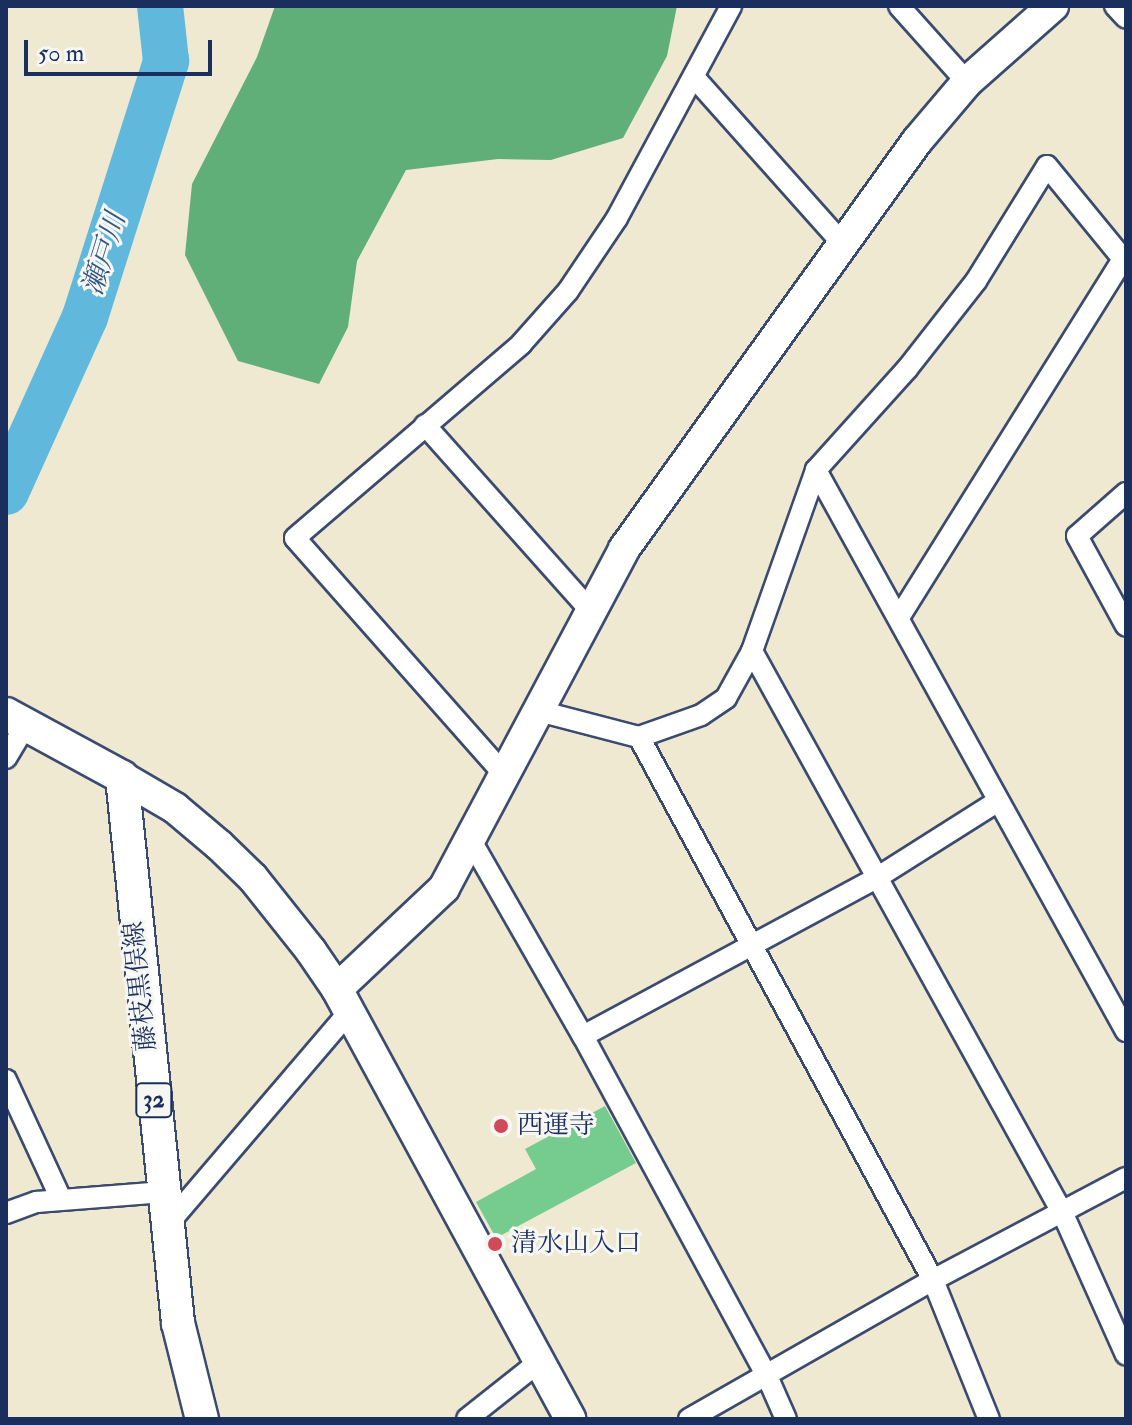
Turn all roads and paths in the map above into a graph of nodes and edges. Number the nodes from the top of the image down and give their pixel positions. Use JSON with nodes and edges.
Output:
{"nodes":[{"id":1,"x":731,"y":6,"type":"edge"},
{"id":2,"x":899,"y":6,"type":"edge"},
{"id":3,"x":1053,"y":6,"type":"edge"},
{"id":4,"x":1115,"y":6,"type":"edge"},
{"id":5,"x":1126,"y":18,"type":"edge"},
{"id":6,"x":694,"y":77,"type":"junction"},
{"id":7,"x":967,"y":82,"type":"junction"},
{"id":8,"x":843,"y":244,"type":"junction"},
{"id":9,"x":425,"y":425,"type":"junction"},
{"id":10,"x":816,"y":470,"type":"junction"},
{"id":11,"x":1126,"y":493,"type":"edge"},
{"id":12,"x":589,"y":609,"type":"junction"},
{"id":13,"x":900,"y":616,"type":"junction"},
{"id":14,"x":1126,"y":626,"type":"edge"},
{"id":15,"x":752,"y":651,"type":"junction"},
{"id":16,"x":535,"y":710,"type":"junction"},
{"id":17,"x":16,"y":719,"type":"edge"},
{"id":18,"x":639,"y":737,"type":"junction"},
{"id":19,"x":6,"y":758,"type":"edge"},
{"id":20,"x":502,"y":772,"type":"junction"},
{"id":21,"x":122,"y":777,"type":"junction"},
{"id":22,"x":998,"y":801,"type":"junction"},
{"id":23,"x":470,"y":839,"type":"junction"},
{"id":24,"x":878,"y":877,"type":"junction"},
{"id":25,"x":750,"y":944,"type":"junction"},
{"id":26,"x":343,"y":1000,"type":"junction"},
{"id":27,"x":1126,"y":1031,"type":"edge"},
{"id":28,"x":583,"y":1036,"type":"junction"},
{"id":29,"x":6,"y":1080,"type":"edge"},
{"id":30,"x":1126,"y":1178,"type":"edge"},
{"id":31,"x":164,"y":1192,"type":"junction"},
{"id":32,"x":61,"y":1199,"type":"junction"},
{"id":33,"x":6,"y":1213,"type":"edge"},
{"id":34,"x":1063,"y":1214,"type":"junction"},
{"id":35,"x":168,"y":1224,"type":"junction"},
{"id":36,"x":933,"y":1280,"type":"junction"},
{"id":37,"x":1126,"y":1355,"type":"edge"},
{"id":38,"x":539,"y":1362,"type":"junction"},
{"id":39,"x":767,"y":1376,"type":"junction"},
{"id":40,"x":202,"y":1419,"type":"edge"},
{"id":41,"x":467,"y":1419,"type":"edge"},
{"id":42,"x":570,"y":1419,"type":"edge"},
{"id":43,"x":689,"y":1419,"type":"edge"},
{"id":44,"x":786,"y":1419,"type":"edge"},
{"id":45,"x":989,"y":1419,"type":"edge"}],
"edges":[{"from":1,"to":6,"type":"street"},
{"from":2,"to":7,"type":"street"},
{"from":3,"to":7,"type":"street"},
{"from":4,"to":5,"type":"street"},
{"from":6,"to":8,"type":"street"},
{"from":6,"to":9,"type":"street"},
{"from":7,"to":8,"type":"street"},
{"from":8,"to":12,"type":"street"},
{"from":9,"to":12,"type":"street"},
{"from":9,"to":20,"type":"street"},
{"from":10,"to":13,"type":"street"},
{"from":10,"to":13,"type":"street"},
{"from":10,"to":15,"type":"street"},
{"from":11,"to":14,"type":"street"},
{"from":12,"to":16,"type":"street"},
{"from":13,"to":22,"type":"street"},
{"from":15,"to":18,"type":"street"},
{"from":15,"to":24,"type":"street"},
{"from":16,"to":18,"type":"street"},
{"from":16,"to":20,"type":"street"},
{"from":17,"to":19,"type":"street"},
{"from":17,"to":21,"type":"main road"},
{"from":18,"to":25,"type":"street"},
{"from":20,"to":23,"type":"street"},
{"from":21,"to":26,"type":"street"},
{"from":21,"to":31,"type":"main road","name":"藤枝黒俣線","number":"32"},
{"from":22,"to":24,"type":"street"},
{"from":22,"to":27,"type":"street"},
{"from":23,"to":26,"type":"street"},
{"from":23,"to":28,"type":"street"},
{"from":24,"to":25,"type":"street"},
{"from":24,"to":34,"type":"street"},
{"from":25,"to":28,"type":"street"},
{"from":25,"to":36,"type":"street"},
{"from":26,"to":35,"type":"street"},
{"from":26,"to":38,"type":"street"},
{"from":28,"to":39,"type":"street"},
{"from":29,"to":32,"type":"street"},
{"from":30,"to":34,"type":"street"},
{"from":31,"to":32,"type":"street"},
{"from":31,"to":35,"type":"main road","name":"藤枝黒俣線","number":"32"},
{"from":32,"to":33,"type":"street"},
{"from":34,"to":36,"type":"street"},
{"from":34,"to":37,"type":"street"},
{"from":35,"to":40,"type":"main road","name":"藤枝黒俣線","number":"32"},
{"from":36,"to":39,"type":"street"},
{"from":36,"to":45,"type":"street"},
{"from":38,"to":41,"type":"street"},
{"from":38,"to":42,"type":"street"},
{"from":39,"to":43,"type":"street"},
{"from":39,"to":44,"type":"street"}]}
